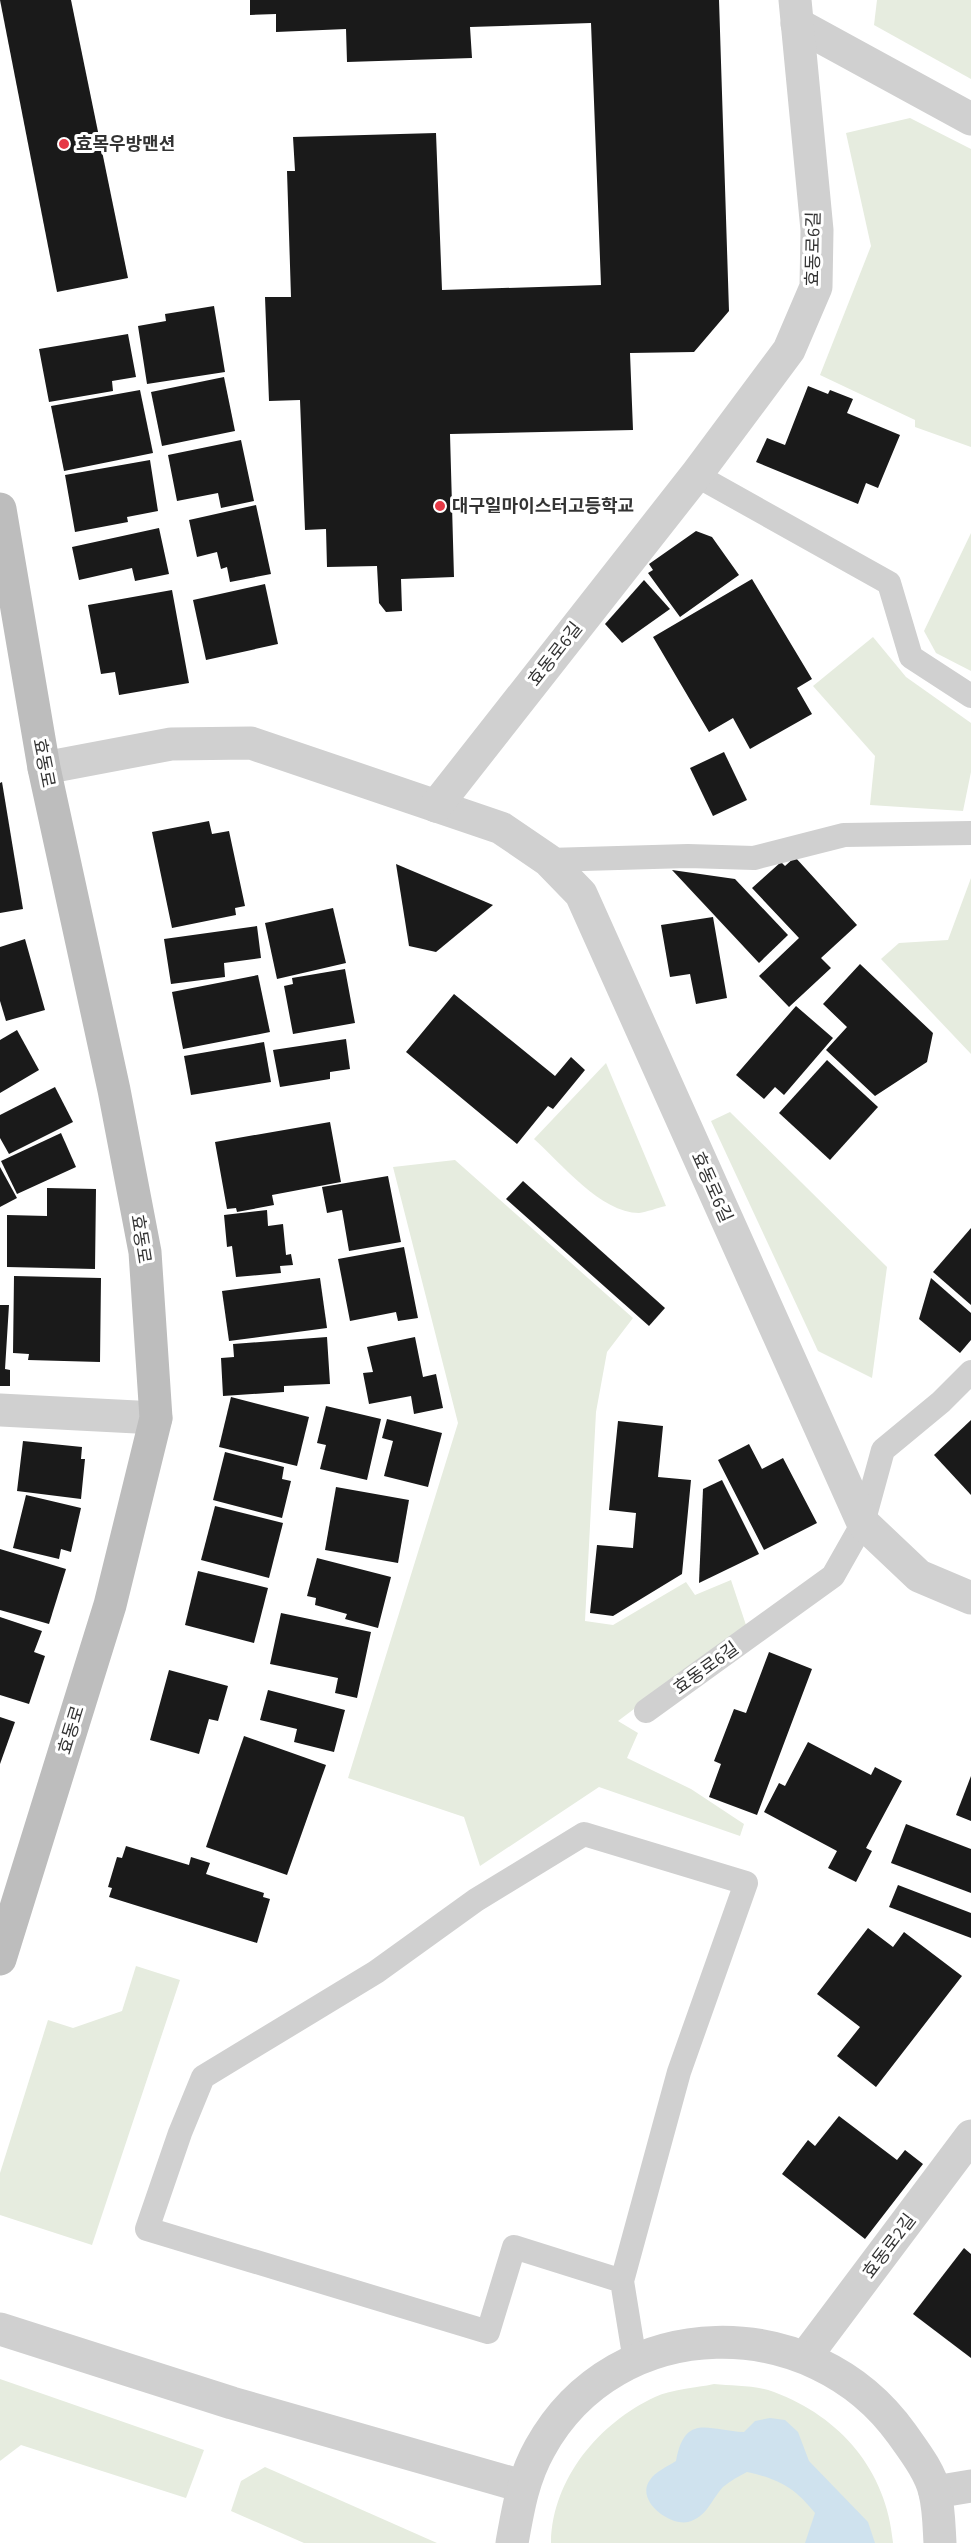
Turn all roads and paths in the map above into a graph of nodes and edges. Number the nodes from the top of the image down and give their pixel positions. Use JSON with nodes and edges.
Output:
{"nodes":[{"id":1,"x":796,"y":12,"type":"edge"},
{"id":2,"x":971,"y":119,"type":"edge"},
{"id":3,"x":696,"y":475,"type":"junction"},
{"id":4,"x":2,"y":530,"type":"edge"},
{"id":5,"x":971,"y":696,"type":"edge"},
{"id":6,"x":44,"y":768,"type":"junction"},
{"id":7,"x":436,"y":806,"type":"junction"},
{"id":8,"x":971,"y":833,"type":"edge"},
{"id":9,"x":548,"y":860,"type":"junction"},
{"id":10,"x":971,"y":1372,"type":"edge"},
{"id":11,"x":0,"y":1410,"type":"edge"},
{"id":12,"x":156,"y":1418,"type":"junction"},
{"id":13,"x":863,"y":1523,"type":"junction"},
{"id":14,"x":971,"y":1598,"type":"edge"},
{"id":15,"x":646,"y":1711,"type":"dead end"},
{"id":16,"x":0,"y":1959,"type":"edge"},
{"id":17,"x":971,"y":2136,"type":"edge"},
{"id":18,"x":622,"y":2281,"type":"junction"},
{"id":19,"x":0,"y":2329,"type":"edge"},
{"id":20,"x":806,"y":2356,"type":"junction"},
{"id":21,"x":635,"y":2361,"type":"junction"},
{"id":22,"x":522,"y":2486,"type":"junction"},
{"id":23,"x":971,"y":2486,"type":"edge"},
{"id":24,"x":935,"y":2492,"type":"junction"},
{"id":25,"x":512,"y":2543,"type":"edge"},
{"id":26,"x":940,"y":2543,"type":"edge"}],
"edges":[{"from":1,"to":2,"type":"street","name":"효동로6길"},
{"from":1,"to":3,"type":"street","name":"효동로6길"},
{"from":3,"to":5,"type":"lane"},
{"from":3,"to":7,"type":"street","name":"효동로6길"},
{"from":4,"to":6,"type":"main road","name":"효동로"},
{"from":6,"to":7,"type":"street","name":"효동로6길"},
{"from":6,"to":12,"type":"main road","name":"효동로"},
{"from":7,"to":9,"type":"street","name":"효동로6길"},
{"from":8,"to":9,"type":"lane"},
{"from":9,"to":13,"type":"street","name":"효동로6길"},
{"from":10,"to":13,"type":"lane","name":"효동로6길"},
{"from":11,"to":12,"type":"street"},
{"from":12,"to":16,"type":"main road","name":"효동로"},
{"from":13,"to":14,"type":"street","name":"효동로6길"},
{"from":13,"to":15,"type":"lane","name":"효동로6길"},
{"from":17,"to":20,"type":"street","name":"효동로2길"},
{"from":18,"to":18,"type":"lane"},
{"from":18,"to":21,"type":"lane"},
{"from":19,"to":22,"type":"street"},
{"from":20,"to":21,"type":"street"},
{"from":20,"to":24,"type":"street"},
{"from":21,"to":22,"type":"street"},
{"from":22,"to":25,"type":"street"},
{"from":23,"to":24,"type":"street"},
{"from":24,"to":26,"type":"street"}]}
